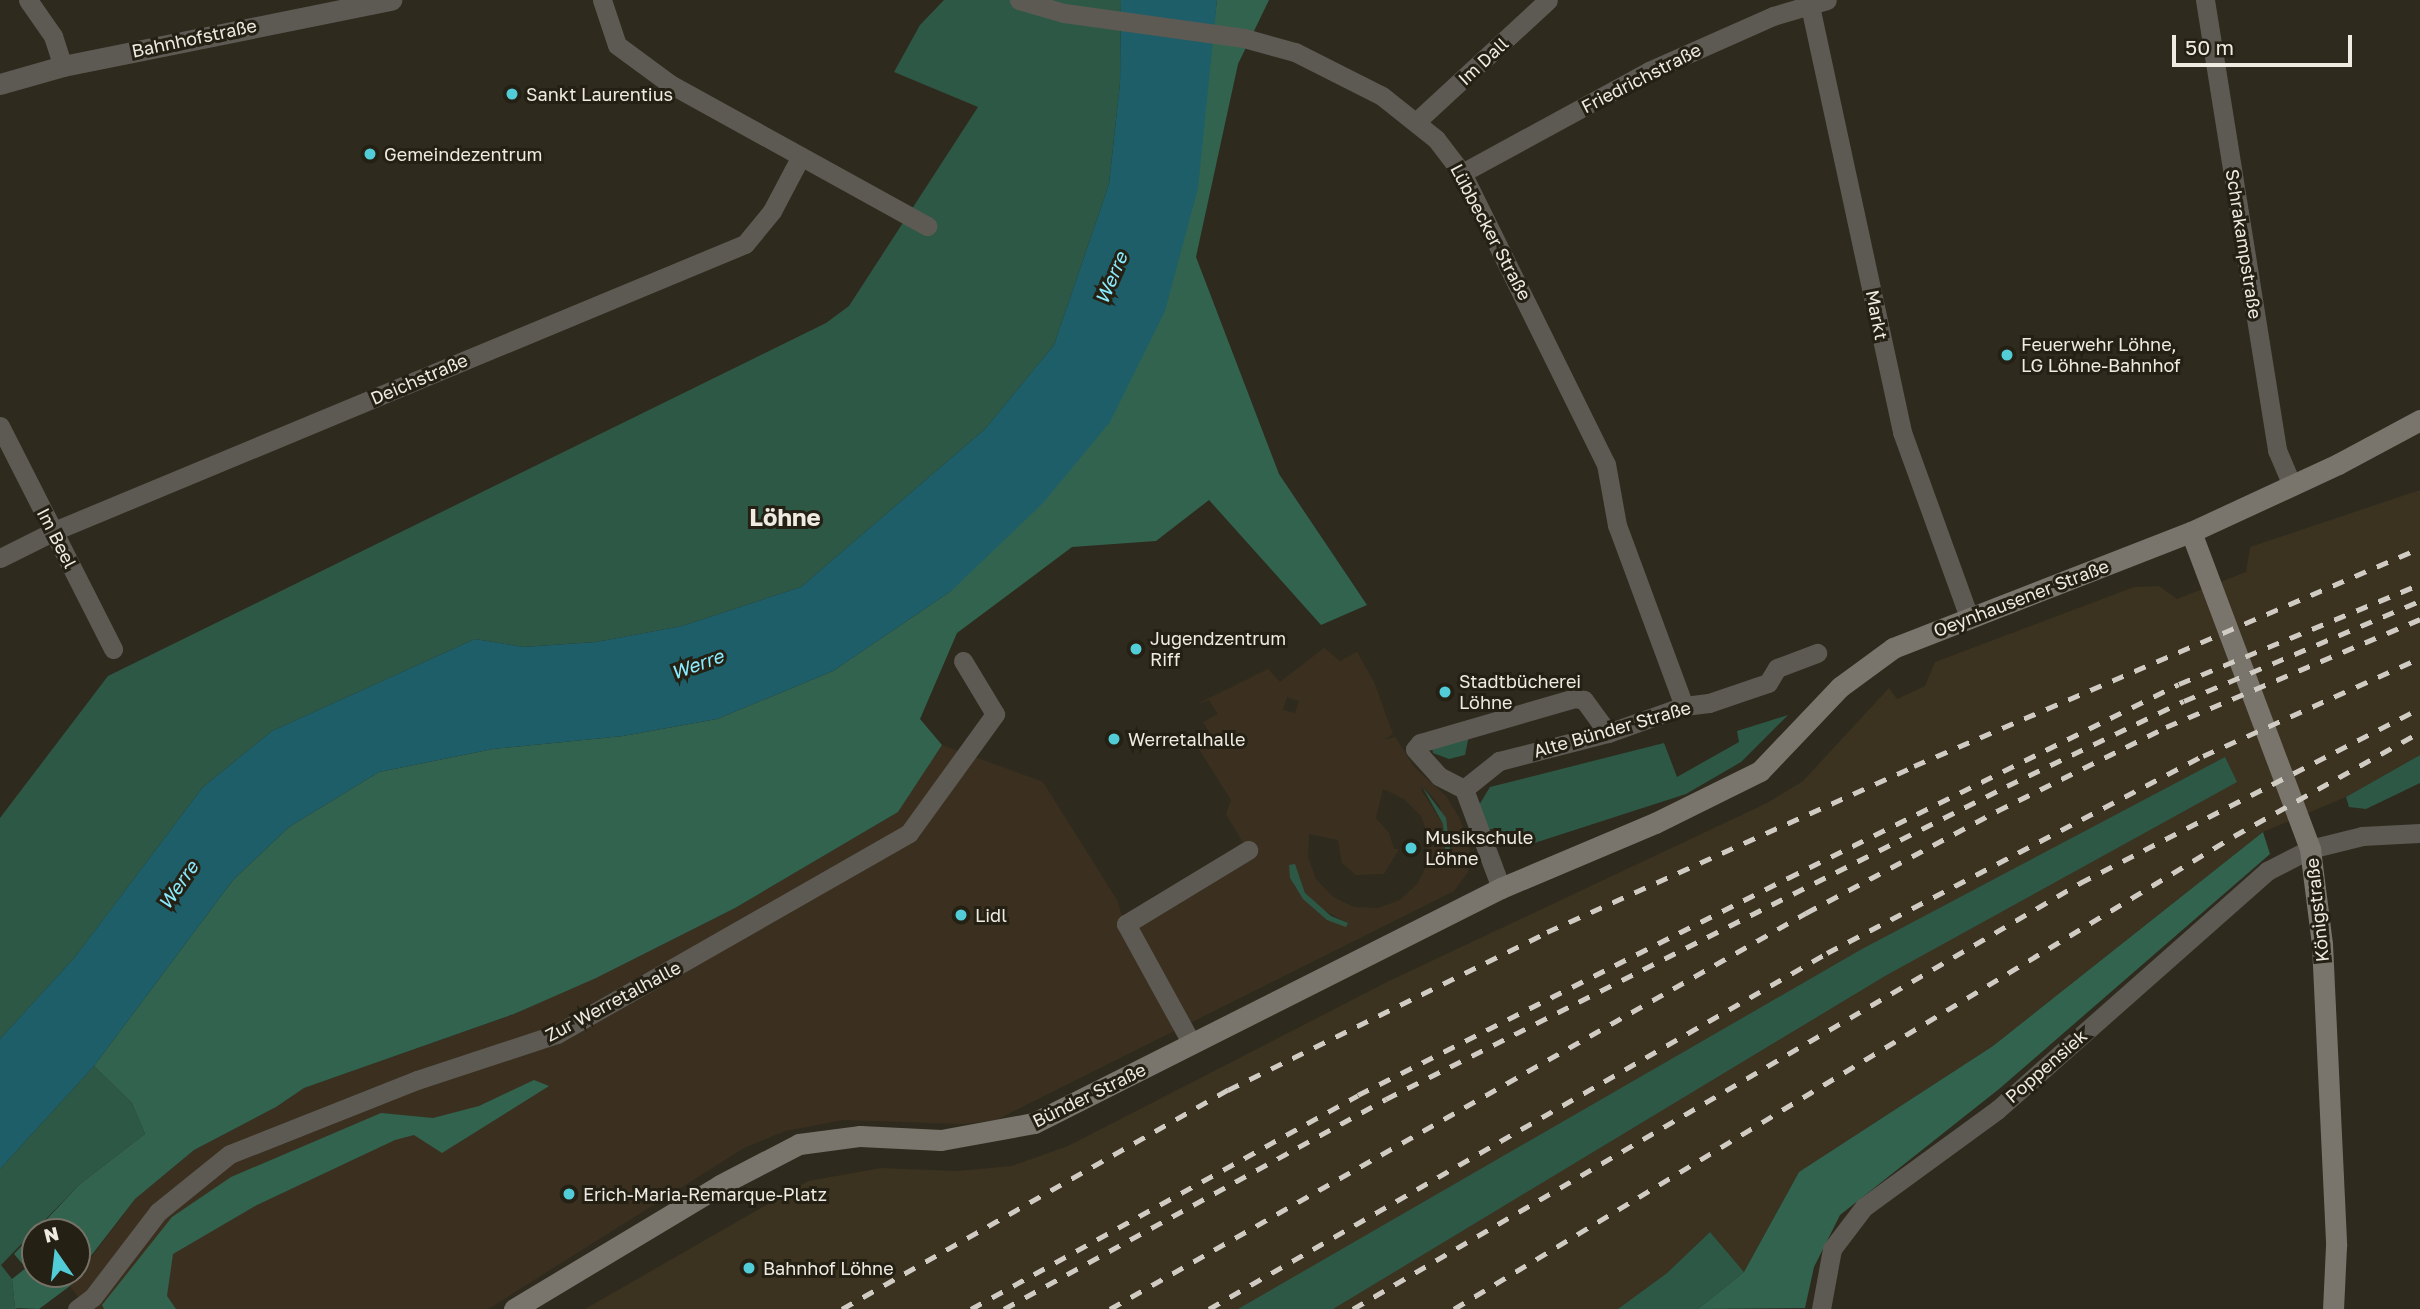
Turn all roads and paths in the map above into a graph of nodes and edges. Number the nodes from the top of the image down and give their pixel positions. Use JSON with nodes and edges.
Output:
{"nodes":[{"id":1,"x":28,"y":0,"type":"edge"},
{"id":2,"x":391,"y":0,"type":"edge"},
{"id":3,"x":602,"y":0,"type":"edge"},
{"id":4,"x":1019,"y":0,"type":"edge"},
{"id":5,"x":1548,"y":0,"type":"edge"},
{"id":6,"x":2206,"y":0,"type":"edge"},
{"id":7,"x":1818,"y":3,"type":"edge"},
{"id":8,"x":63,"y":66,"type":"junction"},
{"id":9,"x":0,"y":84,"type":"edge"},
{"id":10,"x":1417,"y":121,"type":"junction"},
{"id":11,"x":800,"y":158,"type":"junction"},
{"id":12,"x":1462,"y":173,"type":"junction"},
{"id":13,"x":927,"y":226,"type":"dead end"},
{"id":14,"x":2420,"y":419,"type":"edge"},
{"id":15,"x":0,"y":426,"type":"edge"},
{"id":16,"x":2292,"y":486,"type":"junction"},
{"id":17,"x":54,"y":531,"type":"junction"},
{"id":18,"x":2191,"y":532,"type":"junction"},
{"id":19,"x":0,"y":558,"type":"edge"},
{"id":20,"x":1969,"y":617,"type":"junction"},
{"id":21,"x":113,"y":649,"type":"dead end"},
{"id":22,"x":1817,"y":653,"type":"dead end"},
{"id":23,"x":963,"y":662,"type":"dead end"},
{"id":24,"x":1684,"y":706,"type":"junction"},
{"id":25,"x":1608,"y":733,"type":"junction"},
{"id":26,"x":1465,"y":789,"type":"junction"},
{"id":27,"x":1655,"y":822,"type":"joint"},
{"id":28,"x":2420,"y":834,"type":"edge"},
{"id":29,"x":2310,"y":849,"type":"junction"},
{"id":30,"x":1248,"y":850,"type":"dead end"},
{"id":31,"x":1502,"y":888,"type":"junction"},
{"id":32,"x":1192,"y":1044,"type":"junction"},
{"id":33,"x":77,"y":1309,"type":"edge"},
{"id":34,"x":514,"y":1309,"type":"edge"},
{"id":35,"x":1821,"y":1309,"type":"edge"},
{"id":36,"x":2333,"y":1309,"type":"edge"}],
"edges":[{"from":1,"to":8,"type":"street"},
{"from":2,"to":8,"type":"street","name":"Bahnhofstraße"},
{"from":3,"to":11,"type":"street"},
{"from":4,"to":10,"type":"street","name":"Lübbecker Straße"},
{"from":5,"to":10,"type":"street","name":"Im Dall"},
{"from":6,"to":16,"type":"street","name":"Schrakampstraße"},
{"from":7,"to":12,"type":"street","name":"Friedrichstraße"},
{"from":7,"to":20,"type":"street","name":"Markt"},
{"from":8,"to":9,"type":"street","name":"Bahnhofstraße"},
{"from":10,"to":12,"type":"street","name":"Lübbecker Straße"},
{"from":11,"to":13,"type":"street"},
{"from":11,"to":17,"type":"street","name":"Deichstraße"},
{"from":12,"to":24,"type":"street","name":"Lübbecker Straße"},
{"from":14,"to":16,"type":"main road","name":"Oeynhausener Straße"},
{"from":15,"to":17,"type":"street","name":"Im Beel"},
{"from":16,"to":18,"type":"main road","name":"Oeynhausener Straße"},
{"from":17,"to":19,"type":"street","name":"Deichstraße"},
{"from":17,"to":21,"type":"street","name":"Im Beel"},
{"from":18,"to":20,"type":"main road","name":"Oeynhausener Straße"},
{"from":18,"to":29,"type":"main road","name":"Königstraße"},
{"from":20,"to":27,"type":"main road","name":"Oeynhausener Straße"},
{"from":22,"to":24,"type":"street","name":"Alte Bünder Straße"},
{"from":23,"to":33,"type":"street","name":"Zur Werretalhalle"},
{"from":24,"to":25,"type":"street","name":"Alte Bünder Straße"},
{"from":25,"to":26,"type":"street","name":"Alte Bünder Straße"},
{"from":25,"to":26,"type":"street"},
{"from":26,"to":31,"type":"street"},
{"from":27,"to":31,"type":"main road","name":"Bünder Straße"},
{"from":28,"to":29,"type":"street","name":"Poppensiek"},
{"from":29,"to":35,"type":"street","name":"Poppensiek"},
{"from":29,"to":36,"type":"main road","name":"Königstraße"},
{"from":30,"to":32,"type":"street"},
{"from":31,"to":32,"type":"main road","name":"Bünder Straße"},
{"from":32,"to":34,"type":"main road","name":"Bünder Straße"}]}
